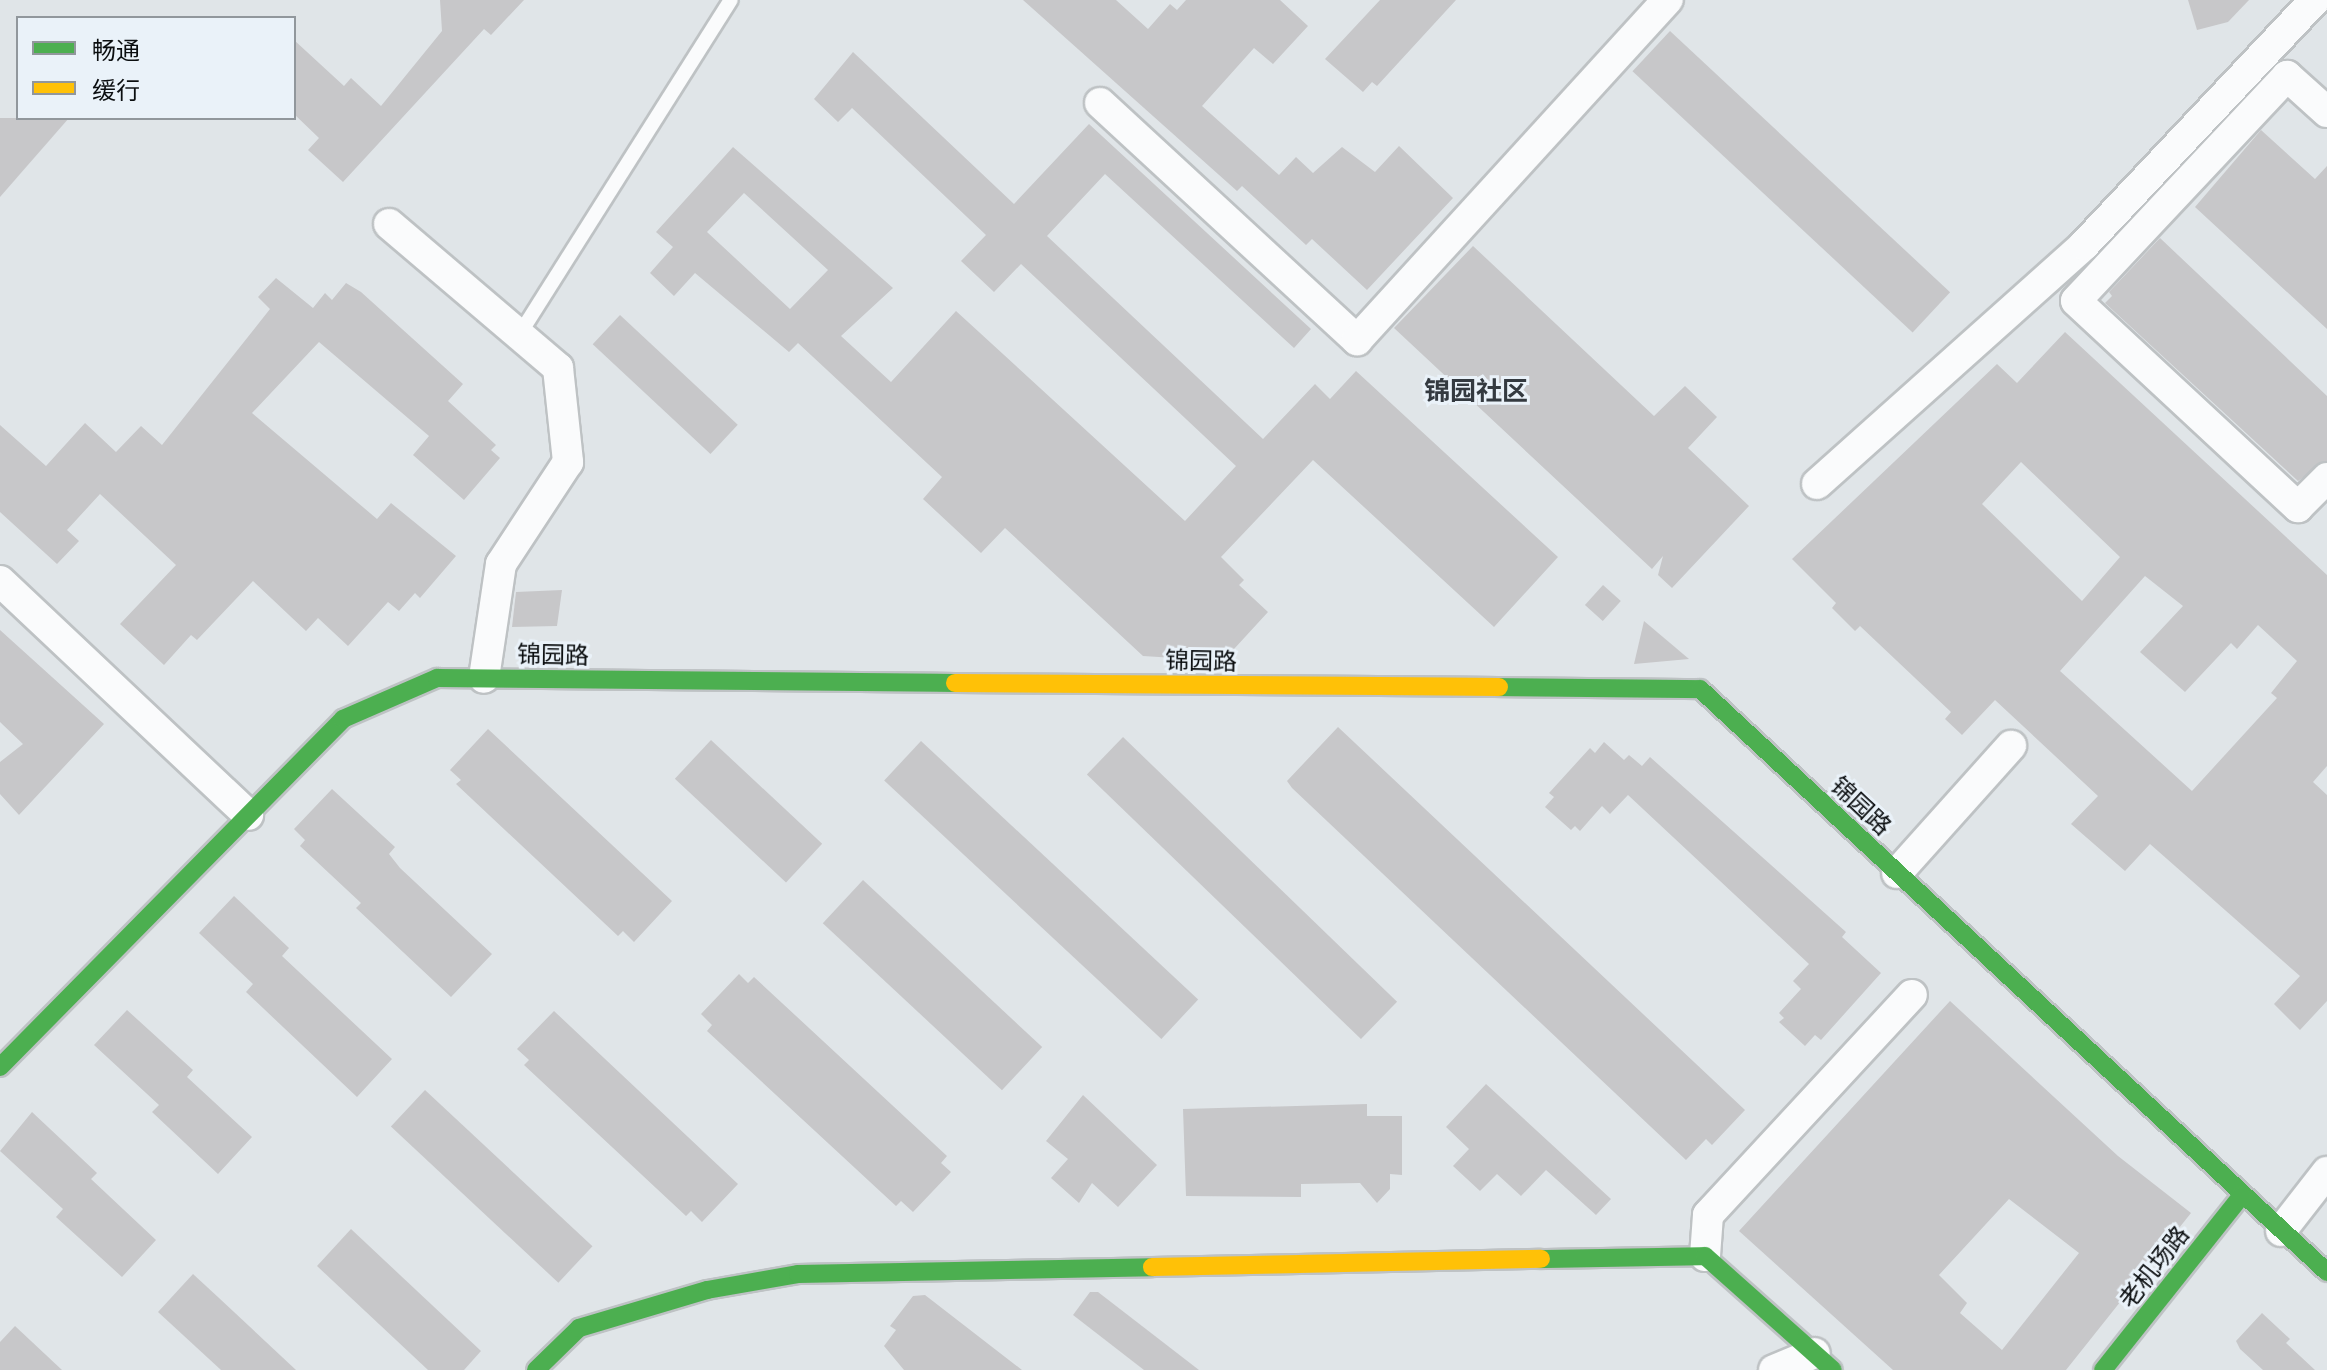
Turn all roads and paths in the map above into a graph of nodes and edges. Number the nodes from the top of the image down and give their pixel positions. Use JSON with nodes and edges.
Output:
{"nodes":[{"id":1,"x":731,"y":0,"type":"edge"},
{"id":2,"x":1668,"y":0,"type":"edge"},
{"id":3,"x":2315,"y":0,"type":"edge"},
{"id":4,"x":1100,"y":103,"type":"dead end"},
{"id":5,"x":2327,"y":112,"type":"edge"},
{"id":6,"x":389,"y":224,"type":"dead end"},
{"id":7,"x":519,"y":335,"type":"junction"},
{"id":8,"x":2327,"y":478,"type":"edge"},
{"id":9,"x":1817,"y":484,"type":"dead end"},
{"id":10,"x":0,"y":581,"type":"edge"},
{"id":11,"x":484,"y":678,"type":"junction"},
{"id":12,"x":2011,"y":746,"type":"dead end"},
{"id":13,"x":248,"y":815,"type":"junction"},
{"id":14,"x":1897,"y":873,"type":"junction"},
{"id":15,"x":1912,"y":995,"type":"dead end"},
{"id":16,"x":0,"y":1067,"type":"edge"},
{"id":17,"x":2327,"y":1172,"type":"edge"},
{"id":18,"x":2242,"y":1195,"type":"junction"},
{"id":19,"x":2281,"y":1231,"type":"junction"},
{"id":20,"x":1705,"y":1256,"type":"junction"},
{"id":21,"x":2327,"y":1272,"type":"edge"},
{"id":22,"x":1824,"y":1362,"type":"edge"},
{"id":23,"x":536,"y":1370,"type":"edge"},
{"id":24,"x":1774,"y":1370,"type":"edge"},
{"id":25,"x":2103,"y":1370,"type":"edge"}],
"edges":[{"from":1,"to":7,"type":"lane"},
{"from":2,"to":4,"type":"street"},
{"from":3,"to":9,"type":"street"},
{"from":5,"to":8,"type":"street"},
{"from":6,"to":7,"type":"street"},
{"from":7,"to":11,"type":"street"},
{"from":10,"to":13,"type":"street"},
{"from":11,"to":13,"type":"street","name":"锦园路"},
{"from":11,"to":14,"type":"street","name":"锦园路"},
{"from":12,"to":14,"type":"street"},
{"from":13,"to":16,"type":"street","name":"锦园路"},
{"from":14,"to":18,"type":"street","name":"锦园路"},
{"from":15,"to":20,"type":"street"},
{"from":17,"to":19,"type":"street"},
{"from":18,"to":19,"type":"street","name":"锦园路"},
{"from":18,"to":25,"type":"street","name":"老机场路"},
{"from":19,"to":21,"type":"street","name":"锦园路"},
{"from":20,"to":22,"type":"street"},
{"from":20,"to":23,"type":"street"},
{"from":22,"to":24,"type":"street"}]}
